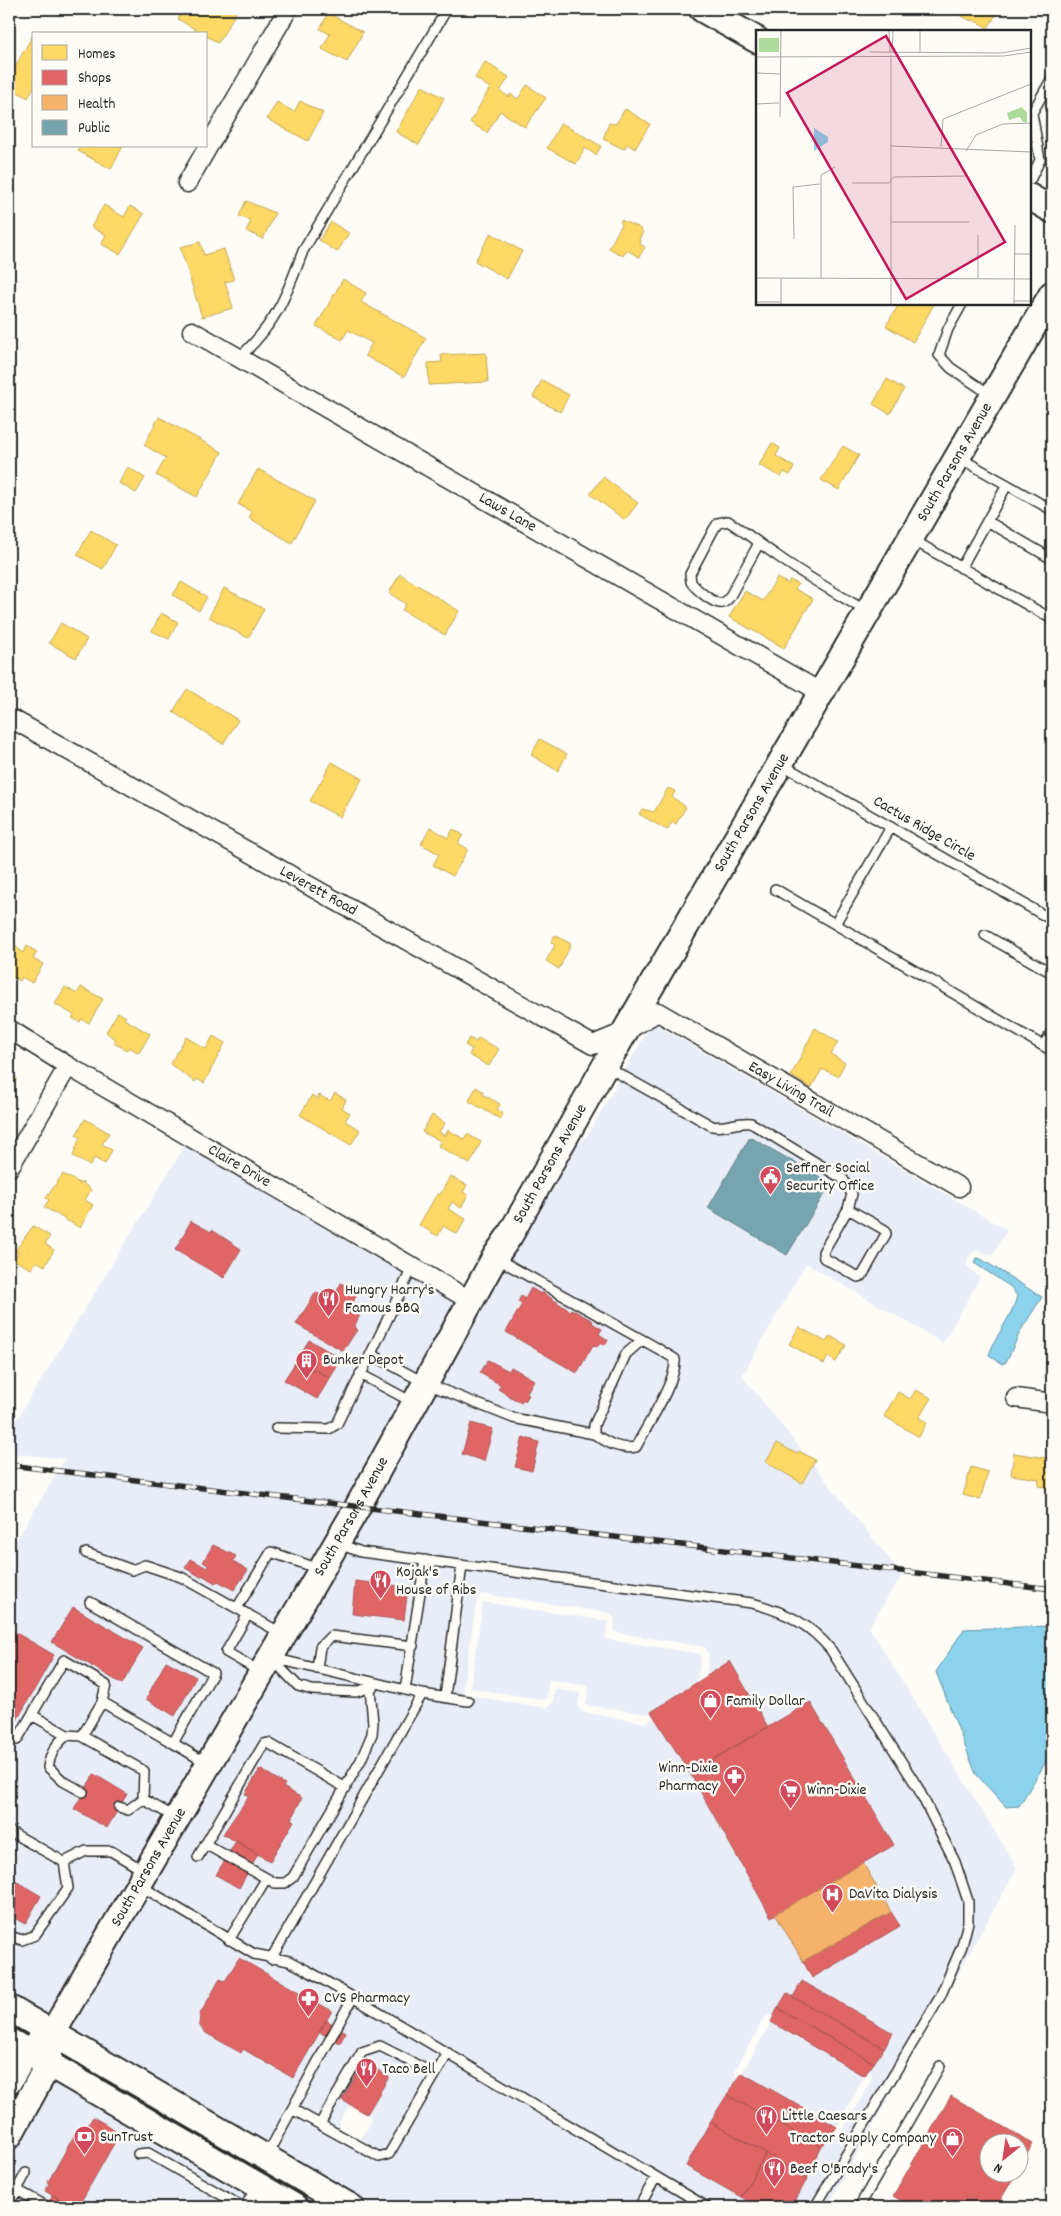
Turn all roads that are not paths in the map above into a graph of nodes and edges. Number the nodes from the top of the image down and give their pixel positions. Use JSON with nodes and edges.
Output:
{"nodes":[{"id":1,"x":288,"y":9,"type":"edge"},
{"id":2,"x":446,"y":9,"type":"edge"},
{"id":3,"x":702,"y":9,"type":"edge"},
{"id":4,"x":756,"y":39,"type":"edge"},
{"id":5,"x":1052,"y":78,"type":"edge"},
{"id":6,"x":208,"y":147,"type":"edge"},
{"id":7,"x":207,"y":148,"type":"edge"},
{"id":8,"x":1031,"y":178,"type":"edge"},
{"id":9,"x":187,"y":183,"type":"dead end"},
{"id":10,"x":1031,"y":198,"type":"edge"},
{"id":11,"x":1052,"y":210,"type":"edge"},
{"id":12,"x":1052,"y":294,"type":"edge"},
{"id":13,"x":961,"y":305,"type":"edge"},
{"id":14,"x":192,"y":331,"type":"dead end"},
{"id":15,"x":240,"y":357,"type":"junction"},
{"id":16,"x":993,"y":397,"type":"junction"},
{"id":17,"x":958,"y":457,"type":"junction"},
{"id":18,"x":1007,"y":485,"type":"junction"},
{"id":19,"x":1052,"y":510,"type":"edge"},
{"id":20,"x":987,"y":521,"type":"junction"},
{"id":21,"x":911,"y":539,"type":"junction"},
{"id":22,"x":759,"y":543,"type":"junction"},
{"id":23,"x":1052,"y":559,"type":"edge"},
{"id":24,"x":961,"y":568,"type":"junction"},
{"id":25,"x":868,"y":612,"type":"junction"},
{"id":26,"x":1052,"y":619,"type":"edge"},
{"id":27,"x":822,"y":694,"type":"junction"},
{"id":28,"x":14,"y":720,"type":"dead end"},
{"id":29,"x":781,"y":764,"type":"junction"},
{"id":30,"x":891,"y":827,"type":"junction"},
{"id":31,"x":775,"y":889,"type":"dead end"},
{"id":32,"x":1052,"y":920,"type":"edge"},
{"id":33,"x":835,"y":924,"type":"junction"},
{"id":34,"x":985,"y":935,"type":"dead end"},
{"id":35,"x":1052,"y":973,"type":"edge"},
{"id":36,"x":9,"y":1029,"type":"edge"},
{"id":37,"x":1052,"y":1031,"type":"edge"},
{"id":38,"x":624,"y":1032,"type":"junction"},
{"id":39,"x":1044,"y":1046,"type":"junction"},
{"id":40,"x":1052,"y":1051,"type":"edge"},
{"id":41,"x":68,"y":1066,"type":"junction"},
{"id":42,"x":604,"y":1066,"type":"junction"},
{"id":43,"x":9,"y":1168,"type":"edge"},
{"id":44,"x":959,"y":1187,"type":"dead end"},
{"id":45,"x":848,"y":1209,"type":"junction"},
{"id":46,"x":495,"y":1257,"type":"junction"},
{"id":47,"x":413,"y":1266,"type":"junction"},
{"id":48,"x":471,"y":1301,"type":"junction"},
{"id":49,"x":642,"y":1340,"type":"junction"},
{"id":50,"x":371,"y":1354,"type":"junction"},
{"id":51,"x":360,"y":1374,"type":"junction"},
{"id":52,"x":419,"y":1393,"type":"junction"},
{"id":53,"x":1016,"y":1398,"type":"dead end"},
{"id":54,"x":1052,"y":1403,"type":"edge"},
{"id":55,"x":276,"y":1428,"type":"dead end"},
{"id":56,"x":594,"y":1434,"type":"junction"},
{"id":57,"x":336,"y":1543,"type":"junction"},
{"id":58,"x":86,"y":1553,"type":"dead end"},
{"id":59,"x":425,"y":1560,"type":"junction"},
{"id":60,"x":462,"y":1565,"type":"junction"},
{"id":61,"x":321,"y":1570,"type":"junction"},
{"id":62,"x":90,"y":1602,"type":"dead end"},
{"id":63,"x":237,"y":1608,"type":"junction"},
{"id":64,"x":248,"y":1614,"type":"junction"},
{"id":65,"x":284,"y":1634,"type":"junction"},
{"id":66,"x":413,"y":1646,"type":"junction"},
{"id":67,"x":266,"y":1665,"type":"junction"},
{"id":68,"x":317,"y":1669,"type":"junction"},
{"id":69,"x":382,"y":1684,"type":"junction"},
{"id":70,"x":370,"y":1688,"type":"junction"},
{"id":71,"x":405,"y":1690,"type":"junction"},
{"id":72,"x":422,"y":1694,"type":"junction"},
{"id":73,"x":445,"y":1698,"type":"junction"},
{"id":74,"x":468,"y":1700,"type":"dead end"},
{"id":75,"x":102,"y":1702,"type":"junction"},
{"id":76,"x":32,"y":1714,"type":"junction"},
{"id":77,"x":67,"y":1735,"type":"junction"},
{"id":78,"x":82,"y":1736,"type":"junction"},
{"id":79,"x":17,"y":1740,"type":"dead end"},
{"id":80,"x":173,"y":1742,"type":"junction"},
{"id":81,"x":208,"y":1764,"type":"junction"},
{"id":82,"x":346,"y":1788,"type":"junction"},
{"id":83,"x":83,"y":1792,"type":"dead end"},
{"id":84,"x":143,"y":1799,"type":"junction"},
{"id":85,"x":119,"y":1808,"type":"dead end"},
{"id":86,"x":177,"y":1818,"type":"junction"},
{"id":87,"x":9,"y":1831,"type":"edge"},
{"id":88,"x":205,"y":1844,"type":"junction"},
{"id":89,"x":198,"y":1857,"type":"dead end"},
{"id":90,"x":64,"y":1862,"type":"junction"},
{"id":91,"x":142,"y":1878,"type":"junction"},
{"id":92,"x":266,"y":1878,"type":"junction"},
{"id":93,"x":9,"y":1936,"type":"edge"},
{"id":94,"x":229,"y":1940,"type":"junction"},
{"id":95,"x":271,"y":1959,"type":"junction"},
{"id":96,"x":353,"y":1997,"type":"junction"},
{"id":97,"x":9,"y":2008,"type":"edge"},
{"id":98,"x":52,"y":2034,"type":"junction"},
{"id":99,"x":18,"y":2047,"type":"edge"},
{"id":100,"x":448,"y":2053,"type":"junction"},
{"id":101,"x":48,"y":2065,"type":"junction"},
{"id":102,"x":940,"y":2066,"type":"dead end"},
{"id":103,"x":436,"y":2074,"type":"junction"},
{"id":104,"x":9,"y":2081,"type":"edge"},
{"id":105,"x":292,"y":2108,"type":"junction"},
{"id":106,"x":320,"y":2124,"type":"junction"},
{"id":107,"x":9,"y":2136,"type":"edge"},
{"id":108,"x":138,"y":2154,"type":"dead end"},
{"id":109,"x":266,"y":2158,"type":"junction"},
{"id":110,"x":26,"y":2173,"type":"dead end"},
{"id":111,"x":656,"y":2177,"type":"junction"},
{"id":112,"x":258,"y":2186,"type":"junction"},
{"id":113,"x":17,"y":2190,"type":"junction"},
{"id":114,"x":9,"y":2204,"type":"edge"},
{"id":115,"x":48,"y":2207,"type":"edge"},
{"id":116,"x":244,"y":2207,"type":"edge"},
{"id":117,"x":295,"y":2207,"type":"edge"},
{"id":118,"x":351,"y":2207,"type":"edge"},
{"id":119,"x":639,"y":2207,"type":"edge"},
{"id":120,"x":706,"y":2207,"type":"edge"},
{"id":121,"x":816,"y":2207,"type":"edge"},
{"id":122,"x":859,"y":2207,"type":"edge"}],
"edges":[{"from":1,"to":6,"type":"street"},
{"from":2,"to":15,"type":"lane"},
{"from":3,"to":4,"type":"main road"},
{"from":5,"to":8,"type":"lane"},
{"from":7,"to":9,"type":"street"},
{"from":10,"to":11,"type":"main road"},
{"from":12,"to":16,"type":"main road","name":"South Parsons Avenue"},
{"from":13,"to":16,"type":"lane"},
{"from":14,"to":15,"type":"street","name":"Laws Lane"},
{"from":15,"to":27,"type":"street","name":"Laws Lane"},
{"from":16,"to":17,"type":"main road","name":"South Parsons Avenue"},
{"from":17,"to":18,"type":"lane"},
{"from":17,"to":21,"type":"main road","name":"South Parsons Avenue"},
{"from":18,"to":19,"type":"lane"},
{"from":18,"to":20,"type":"lane"},
{"from":20,"to":23,"type":"lane"},
{"from":20,"to":24,"type":"lane"},
{"from":21,"to":24,"type":"lane"},
{"from":21,"to":25,"type":"main road","name":"South Parsons Avenue"},
{"from":22,"to":22,"type":"lane"},
{"from":22,"to":25,"type":"lane"},
{"from":24,"to":26,"type":"lane"},
{"from":25,"to":27,"type":"main road","name":"South Parsons Avenue"},
{"from":27,"to":29,"type":"main road","name":"South Parsons Avenue"},
{"from":28,"to":38,"type":"street","name":"Leverett Road"},
{"from":29,"to":30,"type":"lane","name":"Cactus Ridge Circle"},
{"from":29,"to":38,"type":"main road","name":"South Parsons Avenue"},
{"from":30,"to":32,"type":"lane","name":"Cactus Ridge Circle"},
{"from":30,"to":33,"type":"lane"},
{"from":31,"to":33,"type":"lane"},
{"from":33,"to":39,"type":"lane"},
{"from":34,"to":35,"type":"lane"},
{"from":36,"to":41,"type":"street","name":"Claire Drive"},
{"from":37,"to":39,"type":"lane"},
{"from":38,"to":42,"type":"main road","name":"South Parsons Avenue"},
{"from":38,"to":44,"type":"street","name":"Easy Living Trail"},
{"from":39,"to":40,"type":"lane"},
{"from":41,"to":43,"type":"street"},
{"from":41,"to":47,"type":"street","name":"Claire Drive"},
{"from":42,"to":45,"type":"lane"},
{"from":42,"to":46,"type":"main road","name":"South Parsons Avenue"},
{"from":45,"to":45,"type":"lane"},
{"from":46,"to":48,"type":"main road","name":"South Parsons Avenue"},
{"from":46,"to":49,"type":"lane"},
{"from":47,"to":48,"type":"street","name":"Claire Drive"},
{"from":47,"to":50,"type":"lane"},
{"from":48,"to":52,"type":"main road","name":"South Parsons Avenue"},
{"from":49,"to":56,"type":"lane"},
{"from":49,"to":56,"type":"lane"},
{"from":50,"to":51,"type":"lane"},
{"from":50,"to":52,"type":"lane"},
{"from":51,"to":52,"type":"lane"},
{"from":51,"to":55,"type":"lane"},
{"from":52,"to":56,"type":"lane"},
{"from":52,"to":57,"type":"main road","name":"South Parsons Avenue"},
{"from":53,"to":54,"type":"street"},
{"from":57,"to":59,"type":"lane"},
{"from":57,"to":61,"type":"main road","name":"South Parsons Avenue"},
{"from":58,"to":63,"type":"lane"},
{"from":59,"to":60,"type":"lane"},
{"from":59,"to":66,"type":"lane"},
{"from":60,"to":73,"type":"lane"},
{"from":60,"to":121,"type":"lane"},
{"from":61,"to":63,"type":"lane"},
{"from":61,"to":65,"type":"main road","name":"South Parsons Avenue"},
{"from":62,"to":80,"type":"lane"},
{"from":63,"to":64,"type":"lane"},
{"from":64,"to":65,"type":"lane"},
{"from":64,"to":67,"type":"lane"},
{"from":65,"to":67,"type":"main road","name":"South Parsons Avenue"},
{"from":66,"to":68,"type":"lane"},
{"from":66,"to":71,"type":"lane"},
{"from":67,"to":68,"type":"lane"},
{"from":67,"to":70,"type":"lane"},
{"from":67,"to":81,"type":"main road","name":"South Parsons Avenue"},
{"from":68,"to":69,"type":"lane"},
{"from":69,"to":70,"type":"lane"},
{"from":69,"to":71,"type":"lane"},
{"from":70,"to":82,"type":"lane"},
{"from":71,"to":72,"type":"lane"},
{"from":72,"to":73,"type":"lane"},
{"from":72,"to":95,"type":"lane"},
{"from":73,"to":74,"type":"lane"},
{"from":75,"to":76,"type":"lane"},
{"from":75,"to":78,"type":"lane"},
{"from":75,"to":80,"type":"lane"},
{"from":76,"to":77,"type":"lane"},
{"from":76,"to":79,"type":"lane"},
{"from":77,"to":78,"type":"lane"},
{"from":77,"to":83,"type":"lane"},
{"from":78,"to":84,"type":"lane"},
{"from":80,"to":81,"type":"lane"},
{"from":81,"to":86,"type":"main road","name":"South Parsons Avenue"},
{"from":82,"to":88,"type":"lane"},
{"from":82,"to":92,"type":"lane"},
{"from":84,"to":85,"type":"lane"},
{"from":84,"to":86,"type":"lane"},
{"from":86,"to":91,"type":"main road","name":"South Parsons Avenue"},
{"from":87,"to":90,"type":"lane"},
{"from":88,"to":89,"type":"lane"},
{"from":88,"to":92,"type":"lane"},
{"from":90,"to":91,"type":"lane"},
{"from":90,"to":93,"type":"lane"},
{"from":91,"to":94,"type":"lane"},
{"from":91,"to":98,"type":"main road","name":"South Parsons Avenue"},
{"from":92,"to":94,"type":"lane"},
{"from":94,"to":95,"type":"lane"},
{"from":95,"to":96,"type":"lane"},
{"from":96,"to":100,"type":"lane"},
{"from":96,"to":105,"type":"lane"},
{"from":97,"to":98,"type":"main road"},
{"from":98,"to":99,"type":"main road","name":"South Parsons Avenue"},
{"from":98,"to":101,"type":"main road","name":"South Parsons Avenue"},
{"from":98,"to":109,"type":"main road"},
{"from":99,"to":101,"type":"main road"},
{"from":99,"to":104,"type":"main road","name":"South Parsons Avenue"},
{"from":100,"to":103,"type":"lane"},
{"from":100,"to":111,"type":"lane"},
{"from":101,"to":107,"type":"main road","name":"South Parsons Avenue"},
{"from":101,"to":112,"type":"main road"},
{"from":102,"to":122,"type":"lane"},
{"from":103,"to":106,"type":"lane"},
{"from":103,"to":106,"type":"lane"},
{"from":105,"to":106,"type":"lane"},
{"from":105,"to":109,"type":"lane"},
{"from":108,"to":116,"type":"lane"},
{"from":109,"to":118,"type":"main road"},
{"from":110,"to":113,"type":"lane"},
{"from":111,"to":119,"type":"lane"},
{"from":111,"to":120,"type":"lane"},
{"from":112,"to":116,"type":"lane"},
{"from":112,"to":117,"type":"main road"},
{"from":113,"to":114,"type":"lane"},
{"from":113,"to":115,"type":"lane"}]}
